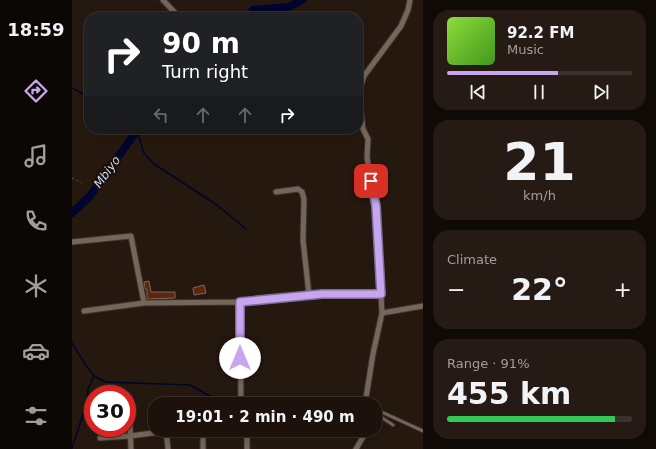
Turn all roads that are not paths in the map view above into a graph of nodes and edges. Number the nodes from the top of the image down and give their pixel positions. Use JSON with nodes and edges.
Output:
{"nodes":[{"id":1,"x":163,"y":0,"type":"edge"},
{"id":2,"x":410,"y":0,"type":"edge"},
{"id":3,"x":174,"y":12,"type":"edge"},
{"id":4,"x":363,"y":79,"type":"edge"},
{"id":5,"x":363,"y":129,"type":"edge"},
{"id":6,"x":276,"y":192,"type":"dead end"},
{"id":7,"x":72,"y":242,"type":"edge"},
{"id":8,"x":381,"y":294,"type":"junction"},
{"id":9,"x":309,"y":295,"type":"junction"},
{"id":10,"x":240,"y":302,"type":"junction"},
{"id":11,"x":144,"y":303,"type":"junction"},
{"id":12,"x":423,"y":306,"type":"edge"},
{"id":13,"x":84,"y":311,"type":"dead end"},
{"id":14,"x":382,"y":313,"type":"junction"},
{"id":15,"x":241,"y":397,"type":"edge"},
{"id":16,"x":366,"y":397,"type":"edge"},
{"id":17,"x":382,"y":413,"type":"edge"},
{"id":18,"x":382,"y":417,"type":"edge"},
{"id":19,"x":393,"y":425,"type":"dead end"},
{"id":20,"x":423,"y":431,"type":"edge"},
{"id":21,"x":148,"y":434,"type":"edge"},
{"id":22,"x":136,"y":435,"type":"edge"},
{"id":23,"x":115,"y":437,"type":"edge"},
{"id":24,"x":130,"y":437,"type":"edge"},
{"id":25,"x":167,"y":437,"type":"edge"},
{"id":26,"x":203,"y":437,"type":"edge"},
{"id":27,"x":247,"y":437,"type":"edge"},
{"id":28,"x":363,"y":437,"type":"edge"},
{"id":29,"x":100,"y":438,"type":"dead end"},
{"id":30,"x":131,"y":449,"type":"edge"},
{"id":31,"x":168,"y":449,"type":"edge"},
{"id":32,"x":203,"y":449,"type":"edge"},
{"id":33,"x":247,"y":449,"type":"edge"},
{"id":34,"x":356,"y":449,"type":"edge"}],
"edges":[{"from":1,"to":3,"type":"street"},
{"from":2,"to":4,"type":"street"},
{"from":5,"to":8,"type":"street"},
{"from":6,"to":9,"type":"street"},
{"from":7,"to":11,"type":"street"},
{"from":8,"to":9,"type":"street"},
{"from":8,"to":14,"type":"street"},
{"from":9,"to":10,"type":"street"},
{"from":10,"to":11,"type":"street"},
{"from":10,"to":15,"type":"street"},
{"from":11,"to":13,"type":"street"},
{"from":12,"to":14,"type":"street"},
{"from":14,"to":16,"type":"street"},
{"from":17,"to":20,"type":"lane"},
{"from":18,"to":19,"type":"lane"},
{"from":21,"to":22,"type":"street"},
{"from":23,"to":29,"type":"street"},
{"from":24,"to":30,"type":"street"},
{"from":25,"to":31,"type":"street"},
{"from":26,"to":32,"type":"street"},
{"from":27,"to":33,"type":"street"},
{"from":28,"to":34,"type":"street"}]}
